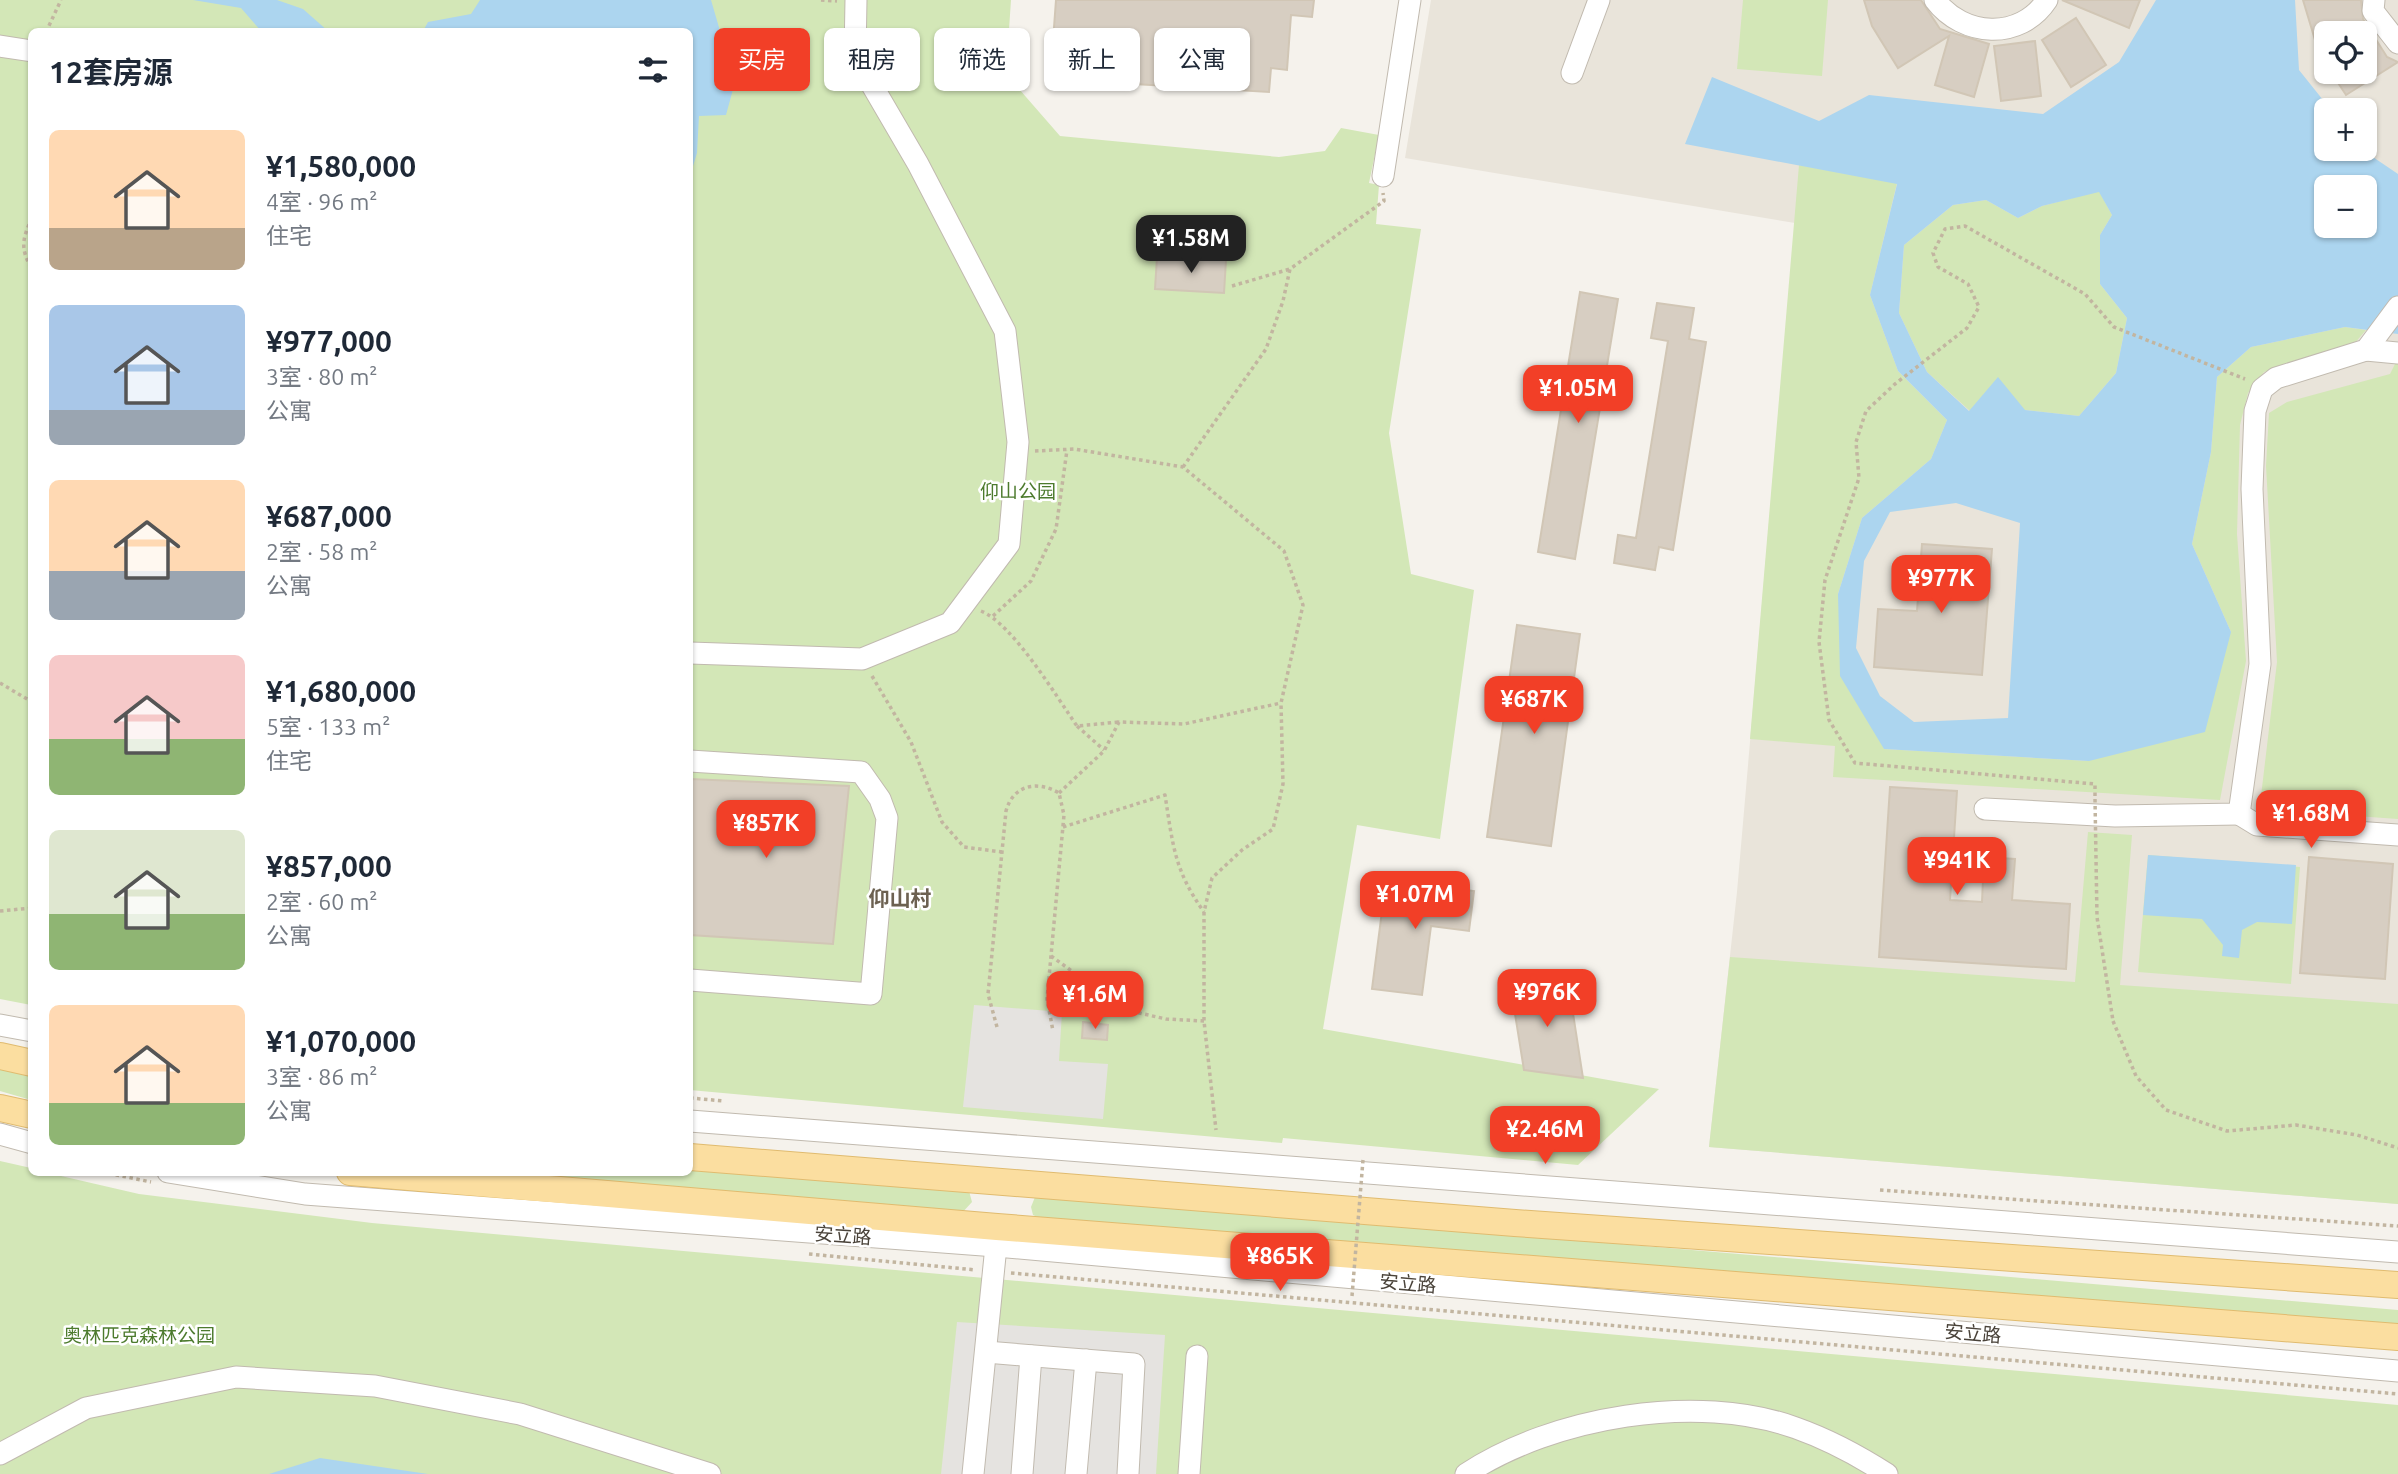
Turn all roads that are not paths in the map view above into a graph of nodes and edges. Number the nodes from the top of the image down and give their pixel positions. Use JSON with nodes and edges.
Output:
{"nodes":[{"id":1,"x":856,"y":0,"type":"edge"},
{"id":2,"x":1410,"y":0,"type":"edge"},
{"id":3,"x":1599,"y":0,"type":"edge"},
{"id":4,"x":1935,"y":0,"type":"edge"},
{"id":5,"x":2047,"y":0,"type":"edge"},
{"id":6,"x":2374,"y":0,"type":"edge"},
{"id":7,"x":2398,"y":43,"type":"edge"},
{"id":8,"x":0,"y":46,"type":"edge"},
{"id":9,"x":28,"y":50,"type":"edge"},
{"id":10,"x":1572,"y":73,"type":"dead end"},
{"id":11,"x":1383,"y":176,"type":"road end"},
{"id":12,"x":2398,"y":307,"type":"edge"},
{"id":13,"x":2371,"y":344,"type":"junction"},
{"id":14,"x":2398,"y":353,"type":"edge"},
{"id":15,"x":693,"y":653,"type":"edge"},
{"id":16,"x":693,"y":761,"type":"edge"},
{"id":17,"x":1985,"y":809,"type":"dead end"},
{"id":18,"x":2239,"y":814,"type":"junction"},
{"id":19,"x":2398,"y":835,"type":"edge"},
{"id":20,"x":693,"y":980,"type":"edge"},
{"id":21,"x":0,"y":1025,"type":"edge"},
{"id":22,"x":28,"y":1030,"type":"edge"},
{"id":23,"x":0,"y":1056,"type":"edge"},
{"id":24,"x":28,"y":1062,"type":"edge"},
{"id":25,"x":0,"y":1108,"type":"edge"},
{"id":26,"x":28,"y":1114,"type":"edge"},
{"id":27,"x":693,"y":1121,"type":"edge"},
{"id":28,"x":0,"y":1134,"type":"edge"},
{"id":29,"x":28,"y":1142,"type":"edge"},
{"id":30,"x":693,"y":1157,"type":"edge"},
{"id":31,"x":397,"y":1176,"type":"edge"},
{"id":32,"x":166,"y":1179,"type":"edge"},
{"id":33,"x":996,"y":1246,"type":"junction"},
{"id":34,"x":2398,"y":1252,"type":"edge"},
{"id":35,"x":2398,"y":1285,"type":"edge"},
{"id":36,"x":2398,"y":1337,"type":"edge"},
{"id":37,"x":986,"y":1352,"type":"junction"},
{"id":38,"x":1031,"y":1356,"type":"junction"},
{"id":39,"x":1197,"y":1356,"type":"dead end"},
{"id":40,"x":1086,"y":1360,"type":"junction"},
{"id":41,"x":2398,"y":1371,"type":"edge"},
{"id":42,"x":0,"y":1454,"type":"edge"},
{"id":43,"x":710,"y":1474,"type":"edge"},
{"id":44,"x":973,"y":1474,"type":"edge"},
{"id":45,"x":1021,"y":1474,"type":"edge"},
{"id":46,"x":1076,"y":1474,"type":"edge"},
{"id":47,"x":1128,"y":1474,"type":"edge"},
{"id":48,"x":1189,"y":1474,"type":"edge"},
{"id":49,"x":1466,"y":1474,"type":"edge"},
{"id":50,"x":1887,"y":1474,"type":"edge"}],
"edges":[{"from":1,"to":15,"type":"street"},
{"from":2,"to":11,"type":"street"},
{"from":3,"to":10,"type":"street"},
{"from":4,"to":5,"type":"street"},
{"from":6,"to":7,"type":"street"},
{"from":8,"to":9,"type":"street"},
{"from":12,"to":13,"type":"street"},
{"from":13,"to":14,"type":"street"},
{"from":13,"to":18,"type":"street"},
{"from":16,"to":20,"type":"street"},
{"from":17,"to":18,"type":"street"},
{"from":18,"to":19,"type":"street"},
{"from":21,"to":22,"type":"street"},
{"from":23,"to":24,"type":"main road"},
{"from":25,"to":26,"type":"main road"},
{"from":27,"to":34,"type":"street"},
{"from":28,"to":29,"type":"street"},
{"from":30,"to":35,"type":"main road"},
{"from":31,"to":36,"type":"main road","name":"安立路"},
{"from":32,"to":33,"type":"street","name":"安立路"},
{"from":33,"to":37,"type":"street"},
{"from":33,"to":41,"type":"street","name":"安立路"},
{"from":37,"to":38,"type":"street"},
{"from":37,"to":44,"type":"street"},
{"from":38,"to":40,"type":"street"},
{"from":38,"to":45,"type":"street"},
{"from":39,"to":48,"type":"street"},
{"from":40,"to":46,"type":"street"},
{"from":40,"to":47,"type":"street"},
{"from":42,"to":43,"type":"street"},
{"from":49,"to":50,"type":"street"}]}
